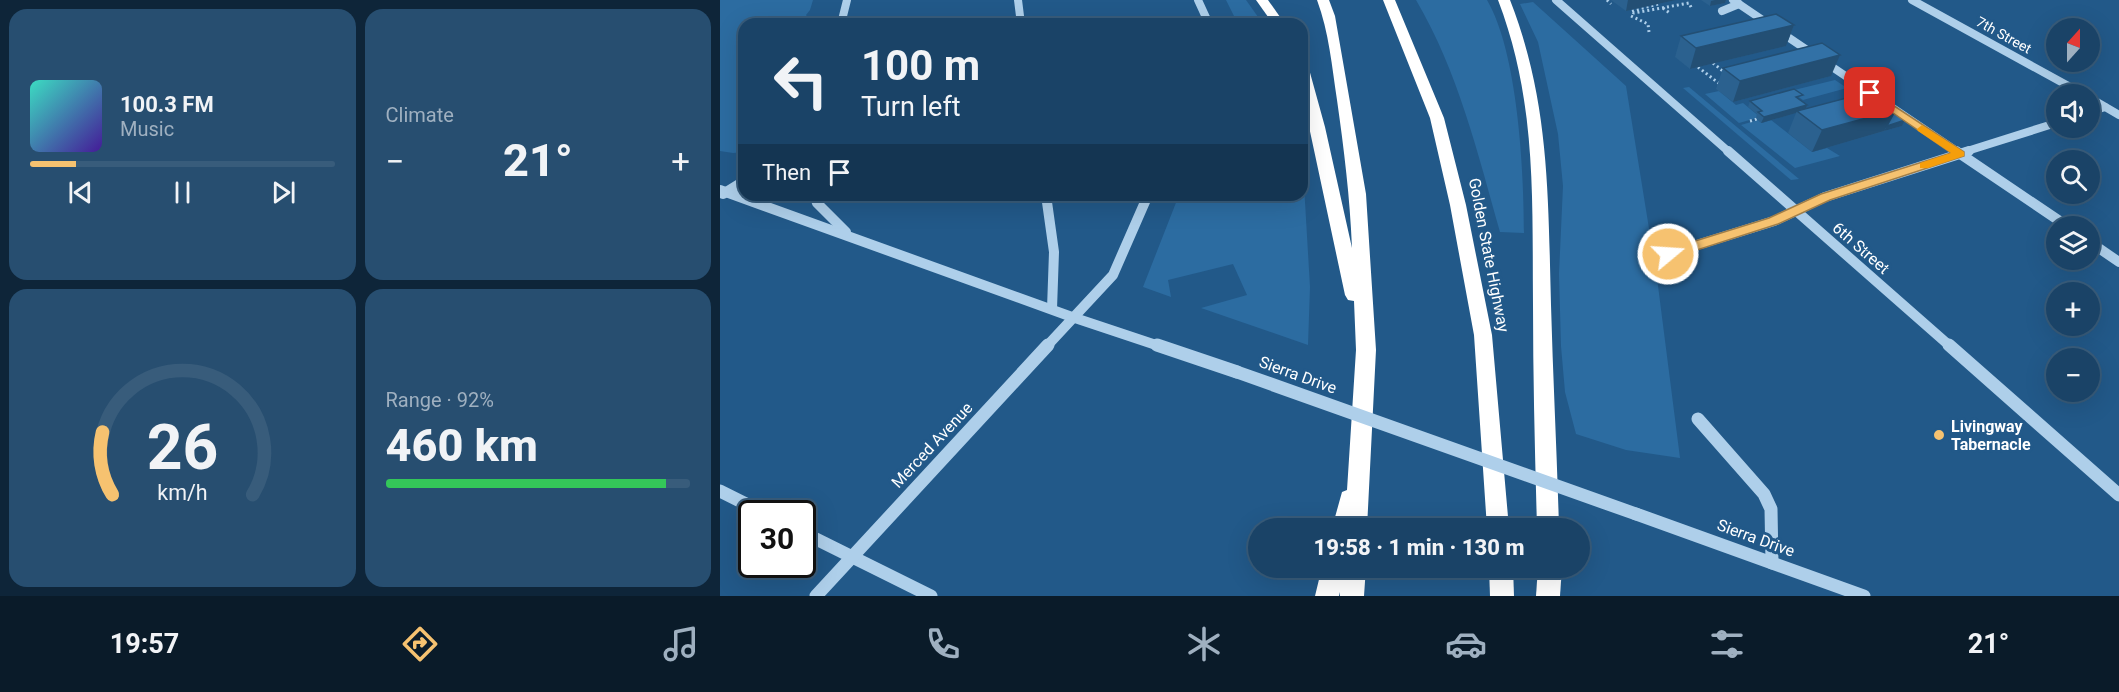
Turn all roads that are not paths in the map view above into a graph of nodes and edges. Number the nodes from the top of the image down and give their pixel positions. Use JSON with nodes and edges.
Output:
{"nodes":[{"id":1,"x":846,"y":0,"type":"edge"},
{"id":2,"x":1018,"y":0,"type":"edge"},
{"id":3,"x":1198,"y":0,"type":"edge"},
{"id":4,"x":1263,"y":0,"type":"edge"},
{"id":5,"x":1323,"y":0,"type":"edge"},
{"id":6,"x":1389,"y":0,"type":"edge"},
{"id":7,"x":1504,"y":0,"type":"edge"},
{"id":8,"x":1556,"y":0,"type":"edge"},
{"id":9,"x":1912,"y":0,"type":"edge"},
{"id":10,"x":1736,"y":2,"type":"edge"},
{"id":11,"x":1722,"y":11,"type":"dead end"},
{"id":12,"x":842,"y":18,"type":"edge"},
{"id":13,"x":1020,"y":18,"type":"edge"},
{"id":14,"x":1206,"y":18,"type":"edge"},
{"id":15,"x":1275,"y":18,"type":"edge"},
{"id":16,"x":2065,"y":84,"type":"edge"},
{"id":17,"x":1308,"y":91,"type":"edge"},
{"id":18,"x":2100,"y":104,"type":"edge"},
{"id":19,"x":2105,"y":107,"type":"junction"},
{"id":20,"x":2100,"y":109,"type":"edge"},
{"id":21,"x":2119,"y":115,"type":"edge"},
{"id":22,"x":2046,"y":126,"type":"edge"},
{"id":23,"x":1960,"y":154,"type":"junction"},
{"id":24,"x":738,"y":184,"type":"edge"},
{"id":25,"x":722,"y":192,"type":"edge"},
{"id":26,"x":738,"y":197,"type":"edge"},
{"id":27,"x":748,"y":201,"type":"edge"},
{"id":28,"x":817,"y":201,"type":"edge"},
{"id":29,"x":1047,"y":201,"type":"edge"},
{"id":30,"x":1145,"y":201,"type":"edge"},
{"id":31,"x":1796,"y":211,"type":"junction"},
{"id":32,"x":2052,"y":216,"type":"edge"},
{"id":33,"x":851,"y":236,"type":"junction"},
{"id":34,"x":2100,"y":249,"type":"edge"},
{"id":35,"x":1668,"y":254,"type":"dead end"},
{"id":36,"x":2119,"y":262,"type":"edge"},
{"id":37,"x":1052,"y":309,"type":"junction"},
{"id":38,"x":1072,"y":317,"type":"junction"},
{"id":39,"x":1366,"y":350,"type":"junction"},
{"id":40,"x":1698,"y":419,"type":"dead end"},
{"id":41,"x":1361,"y":454,"type":"junction"},
{"id":42,"x":720,"y":491,"type":"edge"},
{"id":43,"x":2119,"y":495,"type":"edge"},
{"id":44,"x":738,"y":500,"type":"edge"},
{"id":45,"x":1345,"y":518,"type":"edge"},
{"id":46,"x":1357,"y":518,"type":"edge"},
{"id":47,"x":1497,"y":518,"type":"edge"},
{"id":48,"x":1548,"y":518,"type":"edge"},
{"id":49,"x":816,"y":539,"type":"edge"},
{"id":50,"x":852,"y":556,"type":"junction"},
{"id":51,"x":1772,"y":563,"type":"junction"},
{"id":52,"x":1331,"y":578,"type":"edge"},
{"id":53,"x":1353,"y":578,"type":"edge"},
{"id":54,"x":1501,"y":578,"type":"edge"},
{"id":55,"x":1549,"y":578,"type":"edge"},
{"id":56,"x":816,"y":596,"type":"edge"},
{"id":57,"x":931,"y":596,"type":"edge"},
{"id":58,"x":1327,"y":596,"type":"edge"},
{"id":59,"x":1352,"y":596,"type":"edge"},
{"id":60,"x":1502,"y":596,"type":"edge"},
{"id":61,"x":1548,"y":596,"type":"edge"},
{"id":62,"x":1864,"y":596,"type":"edge"}],
"edges":[{"from":1,"to":12,"type":"street"},
{"from":2,"to":13,"type":"street"},
{"from":3,"to":14,"type":"street"},
{"from":4,"to":15,"type":"highway"},
{"from":5,"to":39,"type":"highway"},
{"from":6,"to":47,"type":"highway","name":"Golden State Highway"},
{"from":7,"to":48,"type":"highway"},
{"from":8,"to":31,"type":"street","name":"6th Street"},
{"from":9,"to":16,"type":"street","name":"7th Street"},
{"from":10,"to":11,"type":"street"},
{"from":10,"to":23,"type":"street"},
{"from":17,"to":39,"type":"highway"},
{"from":18,"to":19,"type":"street"},
{"from":19,"to":20,"type":"street"},
{"from":19,"to":21,"type":"street"},
{"from":22,"to":23,"type":"street"},
{"from":23,"to":31,"type":"street"},
{"from":23,"to":32,"type":"street"},
{"from":24,"to":25,"type":"street"},
{"from":25,"to":26,"type":"street","name":"Sierra Drive"},
{"from":27,"to":33,"type":"street","name":"Sierra Drive"},
{"from":28,"to":33,"type":"street"},
{"from":29,"to":37,"type":"street"},
{"from":30,"to":38,"type":"street","name":"Merced Avenue"},
{"from":31,"to":35,"type":"street"},
{"from":31,"to":43,"type":"street","name":"6th Street"},
{"from":33,"to":37,"type":"street","name":"Sierra Drive"},
{"from":34,"to":36,"type":"street"},
{"from":37,"to":38,"type":"street","name":"Sierra Drive"},
{"from":38,"to":50,"type":"street","name":"Merced Avenue"},
{"from":38,"to":51,"type":"street","name":"Sierra Drive","bridge":true},
{"from":39,"to":41,"type":"highway"},
{"from":40,"to":51,"type":"street"},
{"from":41,"to":45,"type":"highway"},
{"from":41,"to":46,"type":"highway"},
{"from":42,"to":44,"type":"street"},
{"from":49,"to":50,"type":"street"},
{"from":50,"to":56,"type":"street","name":"Merced Avenue"},
{"from":50,"to":57,"type":"street"},
{"from":51,"to":62,"type":"street","name":"Sierra Drive"},
{"from":52,"to":58,"type":"highway"},
{"from":53,"to":59,"type":"highway"},
{"from":54,"to":60,"type":"highway"},
{"from":55,"to":61,"type":"highway"}]}
